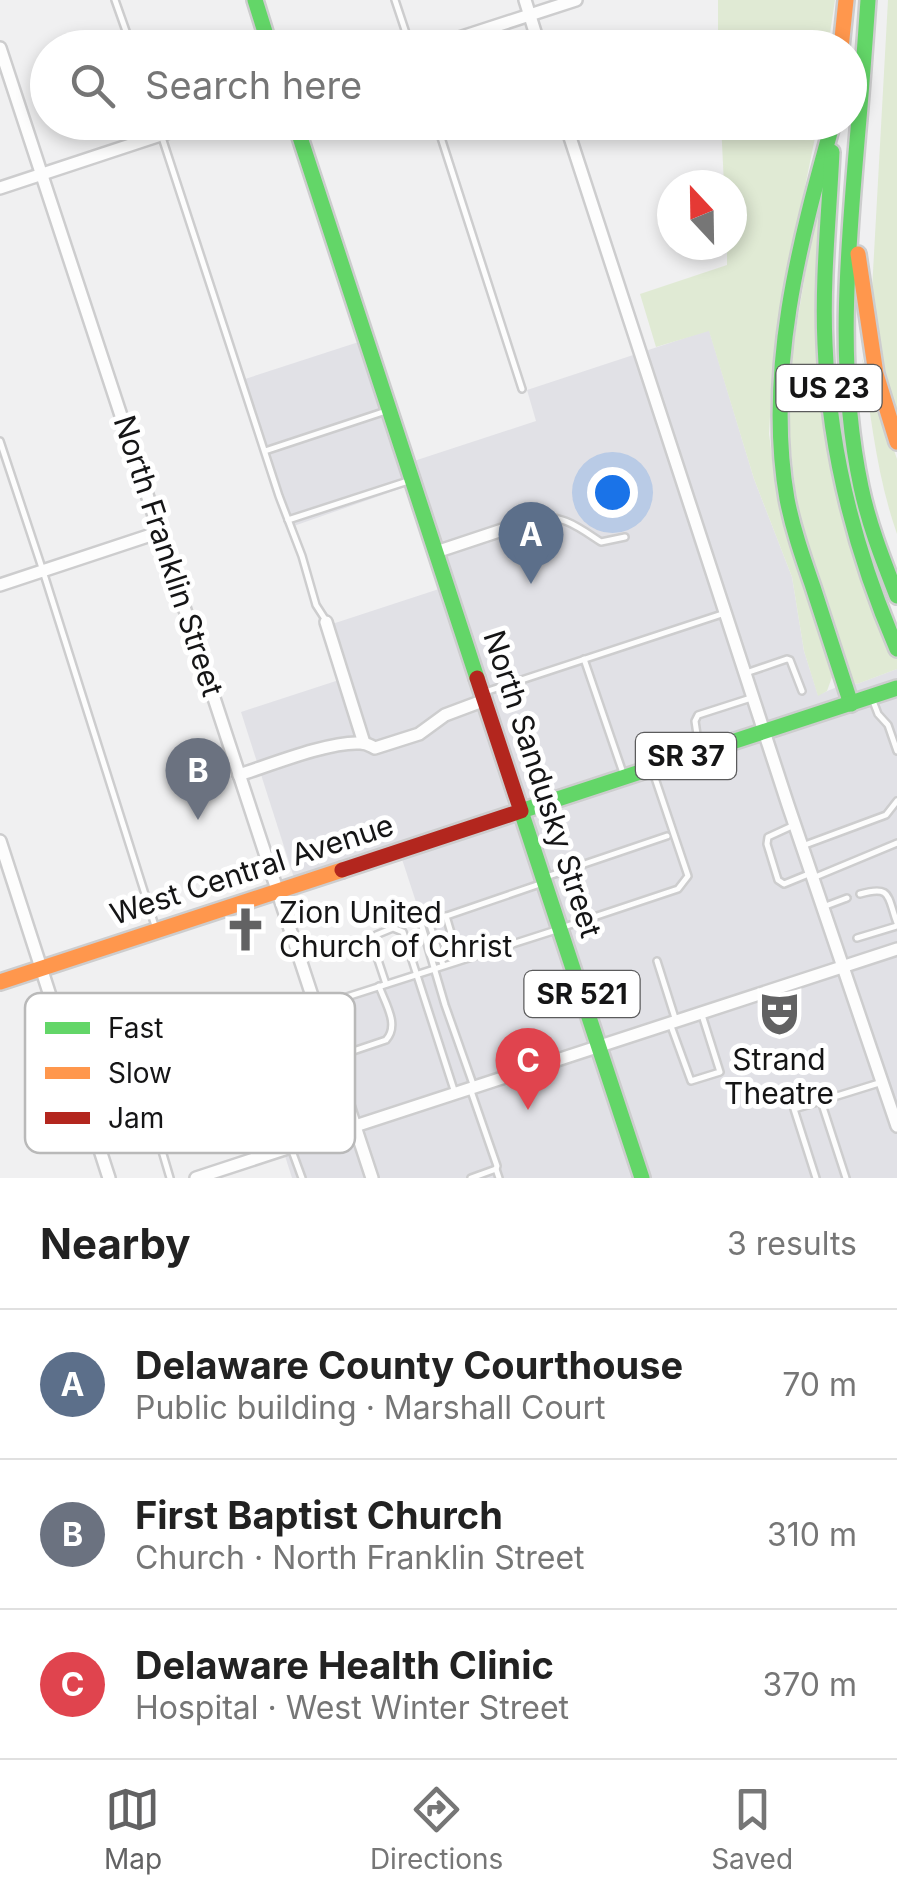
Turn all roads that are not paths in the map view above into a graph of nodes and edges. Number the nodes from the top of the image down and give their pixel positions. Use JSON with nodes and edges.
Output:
{"nodes":[{"id":1,"x":116,"y":0,"type":"edge"},
{"id":2,"x":255,"y":0,"type":"edge"},
{"id":3,"x":395,"y":0,"type":"edge"},
{"id":4,"x":524,"y":0,"type":"edge"},
{"id":5,"x":576,"y":0,"type":"edge"},
{"id":6,"x":846,"y":0,"type":"edge"},
{"id":7,"x":868,"y":0,"type":"edge"},
{"id":8,"x":530,"y":15,"type":"junction"},
{"id":9,"x":126,"y":30,"type":"edge"},
{"id":10,"x":264,"y":30,"type":"edge"},
{"id":11,"x":405,"y":30,"type":"edge"},
{"id":12,"x":484,"y":30,"type":"edge"},
{"id":13,"x":535,"y":30,"type":"edge"},
{"id":14,"x":843,"y":30,"type":"edge"},
{"id":15,"x":866,"y":30,"type":"edge"},
{"id":16,"x":0,"y":48,"type":"edge"},
{"id":17,"x":5,"y":83,"type":"edge"},
{"id":18,"x":130,"y":140,"type":"edge"},
{"id":19,"x":163,"y":140,"type":"edge"},
{"id":20,"x":301,"y":140,"type":"edge"},
{"id":21,"x":441,"y":140,"type":"edge"},
{"id":22,"x":571,"y":140,"type":"edge"},
{"id":23,"x":828,"y":140,"type":"edge"},
{"id":24,"x":832,"y":140,"type":"edge"},
{"id":25,"x":857,"y":140,"type":"edge"},
{"id":26,"x":42,"y":174,"type":"junction"},
{"id":27,"x":853,"y":186,"type":"junction"},
{"id":28,"x":0,"y":188,"type":"edge"},
{"id":29,"x":522,"y":389,"type":"dead end"},
{"id":30,"x":389,"y":410,"type":"junction"},
{"id":31,"x":0,"y":441,"type":"edge"},
{"id":32,"x":897,"y":442,"type":"edge"},
{"id":33,"x":264,"y":452,"type":"junction"},
{"id":34,"x":412,"y":480,"type":"junction"},
{"id":35,"x":288,"y":520,"type":"junction"},
{"id":36,"x":532,"y":520,"type":"joint"},
{"id":37,"x":160,"y":532,"type":"junction"},
{"id":38,"x":625,"y":537,"type":"dead end"},
{"id":39,"x":436,"y":552,"type":"junction"},
{"id":40,"x":43,"y":570,"type":"junction"},
{"id":41,"x":0,"y":585,"type":"edge"},
{"id":42,"x":897,"y":596,"type":"edge"},
{"id":43,"x":726,"y":613,"type":"junction"},
{"id":44,"x":326,"y":622,"type":"joint"},
{"id":45,"x":896,"y":647,"type":"edge"},
{"id":46,"x":584,"y":659,"type":"junction"},
{"id":47,"x":746,"y":673,"type":"junction"},
{"id":48,"x":897,"y":688,"type":"edge"},
{"id":49,"x":802,"y":691,"type":"dead end"},
{"id":50,"x":484,"y":696,"type":"junction"},
{"id":51,"x":754,"y":697,"type":"junction"},
{"id":52,"x":871,"y":697,"type":"junction"},
{"id":53,"x":850,"y":704,"type":"junction"},
{"id":54,"x":764,"y":731,"type":"junction"},
{"id":55,"x":364,"y":742,"type":"junction"},
{"id":56,"x":700,"y":752,"type":"junction"},
{"id":57,"x":897,"y":752,"type":"edge"},
{"id":58,"x":652,"y":767,"type":"junction"},
{"id":59,"x":239,"y":775,"type":"junction"},
{"id":60,"x":624,"y":776,"type":"junction"},
{"id":61,"x":897,"y":800,"type":"edge"},
{"id":62,"x":521,"y":811,"type":"junction"},
{"id":63,"x":795,"y":825,"type":"junction"},
{"id":64,"x":667,"y":836,"type":"dead end"},
{"id":65,"x":0,"y":841,"type":"edge"},
{"id":66,"x":897,"y":844,"type":"edge"},
{"id":67,"x":802,"y":846,"type":"junction"},
{"id":68,"x":812,"y":876,"type":"junction"},
{"id":69,"x":544,"y":880,"type":"junction"},
{"id":70,"x":278,"y":891,"type":"junction"},
{"id":71,"x":860,"y":894,"type":"dead end"},
{"id":72,"x":848,"y":898,"type":"dead end"},
{"id":73,"x":823,"y":907,"type":"junction"},
{"id":74,"x":410,"y":915,"type":"dead end"},
{"id":75,"x":446,"y":916,"type":"junction"},
{"id":76,"x":897,"y":924,"type":"edge"},
{"id":77,"x":560,"y":928,"type":"junction"},
{"id":78,"x":156,"y":931,"type":"junction"},
{"id":79,"x":857,"y":938,"type":"dead end"},
{"id":80,"x":897,"y":948,"type":"edge"},
{"id":81,"x":459,"y":960,"type":"junction"},
{"id":82,"x":656,"y":961,"type":"dead end"},
{"id":83,"x":443,"y":965,"type":"junction"},
{"id":84,"x":844,"y":966,"type":"junction"},
{"id":85,"x":434,"y":967,"type":"junction"},
{"id":86,"x":42,"y":968,"type":"junction"},
{"id":87,"x":416,"y":973,"type":"junction"},
{"id":88,"x":0,"y":982,"type":"edge"},
{"id":89,"x":382,"y":985,"type":"junction"},
{"id":90,"x":50,"y":993,"type":"edge"},
{"id":91,"x":311,"y":993,"type":"edge"},
{"id":92,"x":355,"y":994,"type":"edge"},
{"id":93,"x":701,"y":1013,"type":"junction"},
{"id":94,"x":673,"y":1022,"type":"junction"},
{"id":95,"x":599,"y":1046,"type":"junction"},
{"id":96,"x":355,"y":1051,"type":"edge"},
{"id":97,"x":883,"y":1081,"type":"junction"},
{"id":98,"x":472,"y":1088,"type":"junction"},
{"id":99,"x":455,"y":1093,"type":"junction"},
{"id":100,"x":821,"y":1100,"type":"junction"},
{"id":101,"x":355,"y":1126,"type":"joint"},
{"id":102,"x":897,"y":1126,"type":"edge"},
{"id":103,"x":101,"y":1153,"type":"edge"},
{"id":104,"x":163,"y":1153,"type":"edge"},
{"id":105,"x":272,"y":1153,"type":"edge"},
{"id":106,"x":292,"y":1153,"type":"edge"},
{"id":107,"x":496,"y":1170,"type":"junction"},
{"id":108,"x":109,"y":1178,"type":"edge"},
{"id":109,"x":170,"y":1178,"type":"edge"},
{"id":110,"x":196,"y":1178,"type":"edge"},
{"id":111,"x":302,"y":1178,"type":"edge"},
{"id":112,"x":372,"y":1178,"type":"edge"},
{"id":113,"x":471,"y":1178,"type":"edge"},
{"id":114,"x":499,"y":1178,"type":"edge"},
{"id":115,"x":642,"y":1178,"type":"edge"},
{"id":116,"x":816,"y":1178,"type":"edge"},
{"id":117,"x":846,"y":1178,"type":"edge"}],
"edges":[{"from":1,"to":9,"type":"lane"},
{"from":2,"to":10,"type":"main road"},
{"from":3,"to":11,"type":"lane"},
{"from":4,"to":8,"type":"street"},
{"from":5,"to":8,"type":"street"},
{"from":6,"to":14,"type":"main road"},
{"from":7,"to":15,"type":"main road","number":"US 23"},
{"from":8,"to":12,"type":"street"},
{"from":8,"to":13,"type":"street"},
{"from":16,"to":17,"type":"street","name":"North Franklin Street"},
{"from":17,"to":26,"type":"street","name":"North Franklin Street"},
{"from":18,"to":26,"type":"street"},
{"from":19,"to":33,"type":"lane"},
{"from":20,"to":30,"type":"main road","name":"North Sandusky Street"},
{"from":21,"to":29,"type":"lane"},
{"from":22,"to":43,"type":"street"},
{"from":23,"to":53,"type":"main road"},
{"from":24,"to":45,"type":"main road","number":"US 23"},
{"from":25,"to":27,"type":"main road","number":"US 23"},
{"from":26,"to":28,"type":"street"},
{"from":26,"to":37,"type":"street","name":"North Franklin Street"},
{"from":27,"to":32,"type":"main road"},
{"from":27,"to":42,"type":"main road","number":"US 23"},
{"from":30,"to":33,"type":"lane"},
{"from":30,"to":34,"type":"main road","name":"North Sandusky Street"},
{"from":31,"to":40,"type":"lane"},
{"from":33,"to":35,"type":"lane"},
{"from":34,"to":35,"type":"lane"},
{"from":34,"to":39,"type":"main road","name":"North Sandusky Street"},
{"from":35,"to":44,"type":"lane"},
{"from":36,"to":38,"type":"lane"},
{"from":36,"to":39,"type":"street"},
{"from":37,"to":40,"type":"street"},
{"from":37,"to":59,"type":"street","name":"North Franklin Street"},
{"from":39,"to":50,"type":"main road","name":"North Sandusky Street"},
{"from":40,"to":41,"type":"street"},
{"from":40,"to":78,"type":"lane"},
{"from":43,"to":46,"type":"lane"},
{"from":43,"to":47,"type":"street"},
{"from":44,"to":55,"type":"street"},
{"from":46,"to":50,"type":"lane"},
{"from":46,"to":60,"type":"lane"},
{"from":47,"to":49,"type":"lane"},
{"from":47,"to":51,"type":"street"},
{"from":48,"to":52,"type":"main road","number":"SR 37"},
{"from":50,"to":55,"type":"street"},
{"from":50,"to":62,"type":"main road","name":"North Sandusky Street"},
{"from":51,"to":54,"type":"street"},
{"from":51,"to":56,"type":"lane"},
{"from":52,"to":53,"type":"main road","number":"SR 37"},
{"from":52,"to":57,"type":"lane"},
{"from":53,"to":54,"type":"main road","number":"SR 37"},
{"from":54,"to":56,"type":"main road","number":"SR 37"},
{"from":54,"to":63,"type":"street"},
{"from":55,"to":59,"type":"street"},
{"from":56,"to":58,"type":"main road","number":"SR 37"},
{"from":58,"to":60,"type":"main road","number":"SR 37"},
{"from":58,"to":77,"type":"lane"},
{"from":59,"to":70,"type":"street","name":"North Franklin Street"},
{"from":60,"to":62,"type":"main road","number":"SR 37"},
{"from":61,"to":67,"type":"lane"},
{"from":62,"to":69,"type":"main road","name":"North Sandusky Street","number":"SR 521"},
{"from":62,"to":70,"type":"main road","name":"West Central Avenue","number":"SR 37"},
{"from":63,"to":67,"type":"street"},
{"from":63,"to":68,"type":"lane"},
{"from":64,"to":69,"type":"lane"},
{"from":65,"to":86,"type":"street"},
{"from":66,"to":68,"type":"lane"},
{"from":67,"to":68,"type":"street"},
{"from":68,"to":73,"type":"street"},
{"from":69,"to":75,"type":"lane"},
{"from":69,"to":77,"type":"main road","name":"North Sandusky Street","number":"SR 521"},
{"from":70,"to":78,"type":"main road","name":"West Central Avenue","number":"SR 37"},
{"from":70,"to":91,"type":"street","name":"North Franklin Street"},
{"from":71,"to":76,"type":"lane"},
{"from":72,"to":73,"type":"lane"},
{"from":73,"to":84,"type":"street"},
{"from":74,"to":85,"type":"lane"},
{"from":75,"to":81,"type":"lane"},
{"from":75,"to":83,"type":"lane"},
{"from":76,"to":79,"type":"lane"},
{"from":77,"to":81,"type":"lane"},
{"from":77,"to":95,"type":"main road","name":"North Sandusky Street","number":"SR 521"},
{"from":78,"to":86,"type":"main road","name":"West Central Avenue","number":"SR 37"},
{"from":80,"to":84,"type":"street"},
{"from":81,"to":83,"type":"lane"},
{"from":82,"to":94,"type":"lane"},
{"from":83,"to":85,"type":"lane"},
{"from":84,"to":93,"type":"street"},
{"from":84,"to":97,"type":"street"},
{"from":85,"to":87,"type":"lane"},
{"from":85,"to":98,"type":"lane"},
{"from":86,"to":88,"type":"main road","name":"West Central Avenue","number":"SR 37"},
{"from":86,"to":90,"type":"street"},
{"from":87,"to":89,"type":"lane"},
{"from":87,"to":89,"type":"lane"},
{"from":87,"to":99,"type":"lane"},
{"from":89,"to":92,"type":"lane"},
{"from":89,"to":96,"type":"lane"},
{"from":93,"to":94,"type":"street"},
{"from":93,"to":94,"type":"lane"},
{"from":94,"to":95,"type":"street"},
{"from":95,"to":98,"type":"street"},
{"from":95,"to":115,"type":"main road","name":"North Sandusky Street","number":"SR 521"},
{"from":97,"to":100,"type":"lane"},
{"from":97,"to":102,"type":"street"},
{"from":98,"to":99,"type":"street"},
{"from":98,"to":107,"type":"lane"},
{"from":99,"to":101,"type":"street"},
{"from":100,"to":116,"type":"lane"},
{"from":100,"to":117,"type":"lane"},
{"from":101,"to":112,"type":"street","name":"North Franklin Street"},
{"from":103,"to":108,"type":"street"},
{"from":104,"to":109,"type":"lane"},
{"from":105,"to":110,"type":"street"},
{"from":106,"to":111,"type":"lane"},
{"from":107,"to":113,"type":"lane"},
{"from":107,"to":114,"type":"lane"}]}
